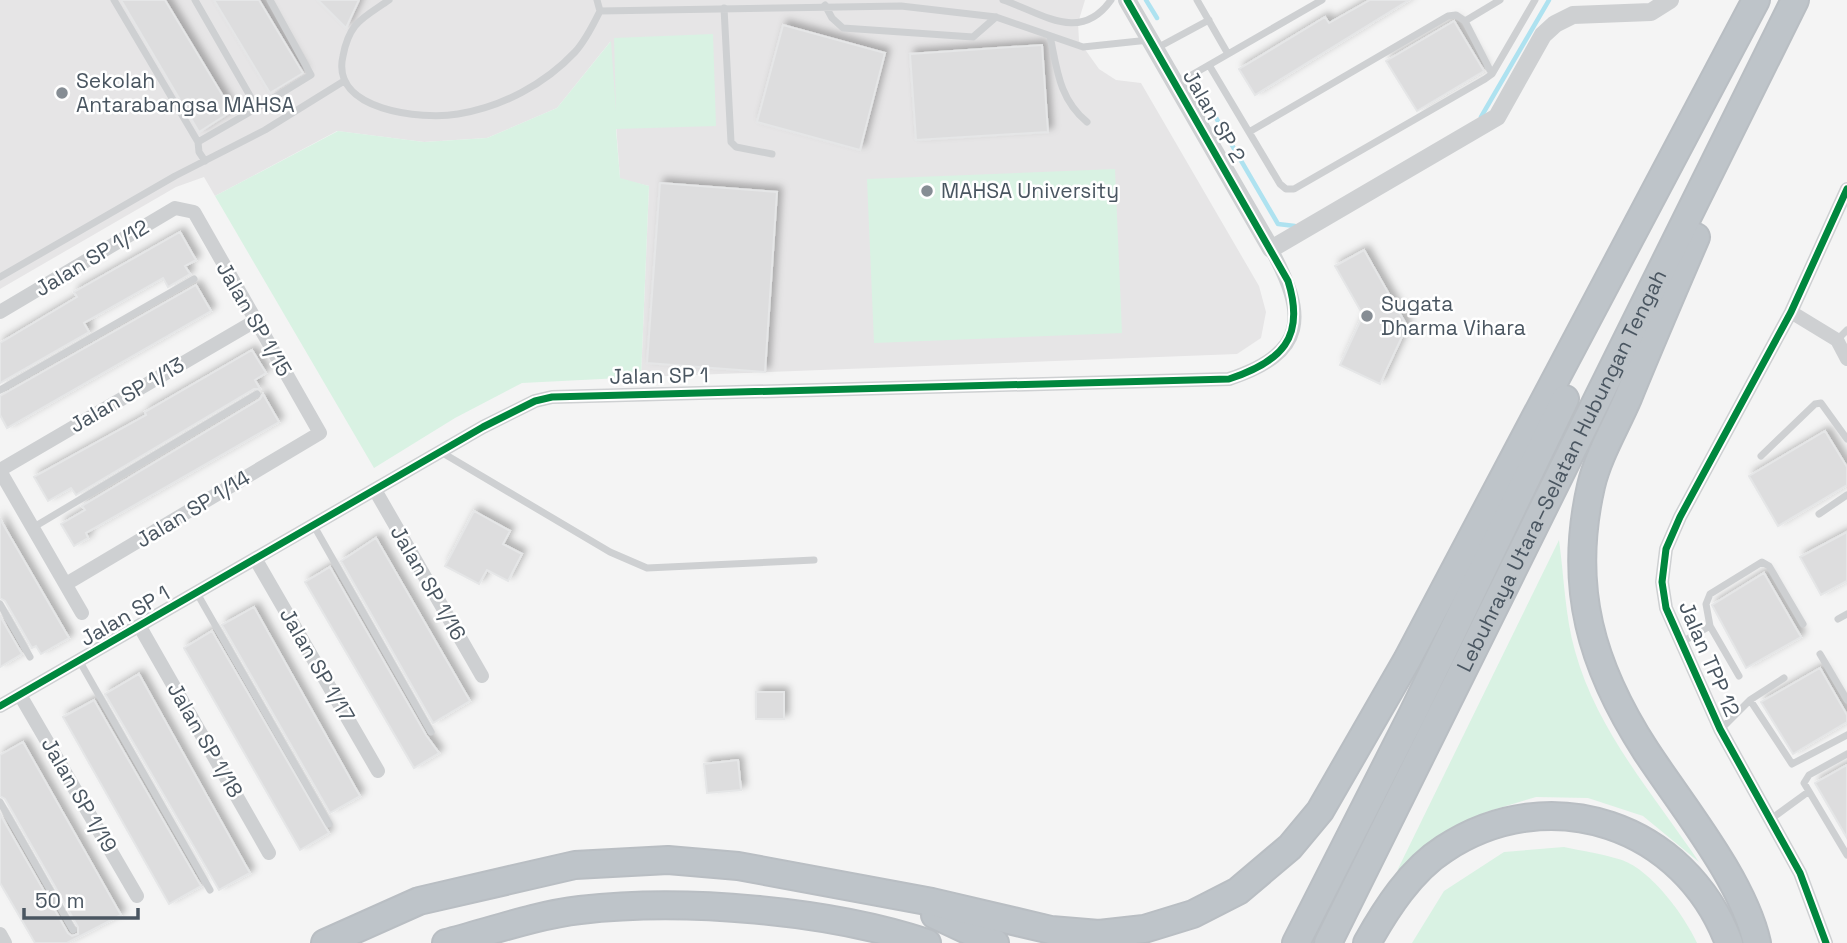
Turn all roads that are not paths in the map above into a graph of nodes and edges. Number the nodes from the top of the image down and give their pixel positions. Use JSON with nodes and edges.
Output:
{"nodes":[{"id":1,"x":114,"y":0,"type":"edge"},
{"id":2,"x":195,"y":0,"type":"edge"},
{"id":3,"x":270,"y":0,"type":"edge"},
{"id":4,"x":389,"y":0,"type":"edge"},
{"id":5,"x":597,"y":0,"type":"edge"},
{"id":6,"x":1003,"y":0,"type":"edge"},
{"id":7,"x":1111,"y":0,"type":"edge"},
{"id":8,"x":1127,"y":0,"type":"edge"},
{"id":9,"x":1197,"y":0,"type":"edge"},
{"id":10,"x":1322,"y":0,"type":"edge"},
{"id":11,"x":1500,"y":0,"type":"edge"},
{"id":12,"x":1535,"y":0,"type":"edge"},
{"id":13,"x":1670,"y":0,"type":"edge"},
{"id":14,"x":1757,"y":0,"type":"edge"},
{"id":15,"x":1795,"y":0,"type":"edge"},
{"id":16,"x":825,"y":5,"type":"junction"},
{"id":17,"x":724,"y":8,"type":"junction"},
{"id":18,"x":600,"y":11,"type":"junction"},
{"id":19,"x":996,"y":17,"type":"junction"},
{"id":20,"x":1209,"y":20,"type":"junction"},
{"id":21,"x":1465,"y":21,"type":"junction"},
{"id":22,"x":1050,"y":36,"type":"junction"},
{"id":23,"x":1152,"y":45,"type":"junction"},
{"id":24,"x":1228,"y":54,"type":"junction"},
{"id":25,"x":1209,"y":65,"type":"junction"},
{"id":26,"x":1492,"y":74,"type":"junction"},
{"id":27,"x":344,"y":81,"type":"junction"},
{"id":28,"x":1175,"y":84,"type":"junction"},
{"id":29,"x":257,"y":108,"type":"junction"},
{"id":30,"x":1087,"y":122,"type":"dead end"},
{"id":31,"x":1249,"y":132,"type":"junction"},
{"id":32,"x":198,"y":142,"type":"junction"},
{"id":33,"x":772,"y":154,"type":"dead end"},
{"id":34,"x":205,"y":161,"type":"junction"},
{"id":35,"x":1847,"y":189,"type":"edge"},
{"id":36,"x":185,"y":209,"type":"joint"},
{"id":37,"x":1271,"y":249,"type":"junction"},
{"id":38,"x":0,"y":277,"type":"edge"},
{"id":39,"x":194,"y":279,"type":"dead end"},
{"id":40,"x":0,"y":312,"type":"edge"},
{"id":41,"x":1791,"y":312,"type":"junction"},
{"id":42,"x":254,"y":321,"type":"junction"},
{"id":43,"x":1842,"y":335,"type":"edge"},
{"id":44,"x":1847,"y":359,"type":"edge"},
{"id":45,"x":0,"y":390,"type":"edge"},
{"id":46,"x":257,"y":394,"type":"dead end"},
{"id":47,"x":320,"y":433,"type":"joint"},
{"id":48,"x":1847,"y":439,"type":"edge"},
{"id":49,"x":440,"y":452,"type":"junction"},
{"id":50,"x":1761,"y":456,"type":"dead end"},
{"id":51,"x":0,"y":470,"type":"edge"},
{"id":52,"x":375,"y":490,"type":"junction"},
{"id":53,"x":1847,"y":495,"type":"edge"},
{"id":54,"x":1819,"y":514,"type":"dead end"},
{"id":55,"x":314,"y":526,"type":"junction"},
{"id":56,"x":34,"y":527,"type":"junction"},
{"id":57,"x":256,"y":560,"type":"junction"},
{"id":58,"x":814,"y":560,"type":"dead end"},
{"id":59,"x":66,"y":584,"type":"junction"},
{"id":60,"x":198,"y":594,"type":"junction"},
{"id":61,"x":0,"y":604,"type":"edge"},
{"id":62,"x":82,"y":613,"type":"dead end"},
{"id":63,"x":1847,"y":614,"type":"edge"},
{"id":64,"x":1838,"y":619,"type":"dead end"},
{"id":65,"x":1803,"y":624,"type":"dead end"},
{"id":66,"x":1710,"y":626,"type":"junction"},
{"id":67,"x":140,"y":627,"type":"junction"},
{"id":68,"x":1681,"y":642,"type":"junction"},
{"id":69,"x":1820,"y":654,"type":"dead end"},
{"id":70,"x":30,"y":657,"type":"dead end"},
{"id":71,"x":80,"y":662,"type":"junction"},
{"id":72,"x":482,"y":676,"type":"dead end"},
{"id":73,"x":1739,"y":676,"type":"dead end"},
{"id":74,"x":1784,"y":678,"type":"dead end"},
{"id":75,"x":20,"y":695,"type":"junction"},
{"id":76,"x":1750,"y":700,"type":"junction"},
{"id":77,"x":1847,"y":700,"type":"edge"},
{"id":78,"x":0,"y":706,"type":"edge"},
{"id":79,"x":1720,"y":729,"type":"junction"},
{"id":80,"x":431,"y":732,"type":"dead end"},
{"id":81,"x":1847,"y":735,"type":"edge"},
{"id":82,"x":1847,"y":754,"type":"edge"},
{"id":83,"x":377,"y":771,"type":"dead end"},
{"id":84,"x":1808,"y":792,"type":"junction"},
{"id":85,"x":0,"y":802,"type":"edge"},
{"id":86,"x":1770,"y":819,"type":"junction"},
{"id":87,"x":329,"y":824,"type":"dead end"},
{"id":88,"x":270,"y":853,"type":"dead end"},
{"id":89,"x":1847,"y":855,"type":"edge"},
{"id":90,"x":211,"y":890,"type":"dead end"},
{"id":91,"x":137,"y":896,"type":"dead end"},
{"id":92,"x":896,"y":896,"type":"junction"},
{"id":93,"x":868,"y":928,"type":"junction"},
{"id":94,"x":73,"y":930,"type":"dead end"},
{"id":95,"x":0,"y":934,"type":"edge"},
{"id":96,"x":5,"y":943,"type":"edge"},
{"id":97,"x":326,"y":943,"type":"edge"},
{"id":98,"x":446,"y":943,"type":"edge"},
{"id":99,"x":894,"y":943,"type":"edge"},
{"id":100,"x":927,"y":943,"type":"edge"},
{"id":101,"x":995,"y":943,"type":"edge"},
{"id":102,"x":1296,"y":943,"type":"edge"},
{"id":103,"x":1328,"y":943,"type":"edge"},
{"id":104,"x":1367,"y":943,"type":"edge"},
{"id":105,"x":1728,"y":943,"type":"edge"},
{"id":106,"x":1757,"y":943,"type":"edge"},
{"id":107,"x":1826,"y":943,"type":"edge"}],
"edges":[{"from":1,"to":32,"type":"lane"},
{"from":2,"to":29,"type":"lane"},
{"from":3,"to":29,"type":"lane"},
{"from":4,"to":27,"type":"lane"},
{"from":5,"to":18,"type":"lane"},
{"from":6,"to":7,"type":"lane"},
{"from":8,"to":23,"type":"street","name":"Jalan SP 2"},
{"from":9,"to":20,"type":"lane"},
{"from":10,"to":24,"type":"lane"},
{"from":11,"to":21,"type":"lane"},
{"from":12,"to":26,"type":"lane"},
{"from":13,"to":37,"type":"street"},
{"from":14,"to":92,"type":"highway"},
{"from":14,"to":102,"type":"highway","name":"Lebuhraya Utara–Selatan Hubungan Tengah"},
{"from":15,"to":103,"type":"highway","name":"Lebuhraya Utara–Selatan Hubungan Tengah"},
{"from":15,"to":106,"type":"highway"},
{"from":16,"to":17,"type":"lane"},
{"from":16,"to":19,"type":"lane"},
{"from":16,"to":19,"type":"lane"},
{"from":17,"to":18,"type":"lane"},
{"from":17,"to":33,"type":"lane"},
{"from":18,"to":27,"type":"lane"},
{"from":19,"to":22,"type":"lane"},
{"from":20,"to":23,"type":"lane"},
{"from":20,"to":24,"type":"lane"},
{"from":21,"to":26,"type":"lane"},
{"from":21,"to":31,"type":"lane"},
{"from":22,"to":23,"type":"lane"},
{"from":22,"to":30,"type":"lane"},
{"from":23,"to":28,"type":"street","name":"Jalan SP 2"},
{"from":24,"to":25,"type":"lane"},
{"from":25,"to":28,"type":"lane"},
{"from":25,"to":31,"type":"lane"},
{"from":26,"to":31,"type":"lane"},
{"from":27,"to":34,"type":"lane"},
{"from":28,"to":37,"type":"street","name":"Jalan SP 2"},
{"from":29,"to":32,"type":"lane"},
{"from":32,"to":34,"type":"lane"},
{"from":34,"to":38,"type":"lane"},
{"from":35,"to":41,"type":"street","name":"Jalan TPP 12"},
{"from":36,"to":40,"type":"street","name":"Jalan SP 1/12"},
{"from":36,"to":42,"type":"street","name":"Jalan SP 1/15"},
{"from":37,"to":49,"type":"street","name":"Jalan SP 1"},
{"from":39,"to":45,"type":"lane"},
{"from":41,"to":43,"type":"street"},
{"from":41,"to":68,"type":"street","name":"Jalan TPP 12"},
{"from":42,"to":47,"type":"street","name":"Jalan SP 1/15"},
{"from":42,"to":51,"type":"street","name":"Jalan SP 1/13"},
{"from":43,"to":44,"type":"street"},
{"from":46,"to":56,"type":"lane"},
{"from":47,"to":59,"type":"street","name":"Jalan SP 1/14"},
{"from":48,"to":50,"type":"lane"},
{"from":49,"to":52,"type":"street","name":"Jalan SP 1"},
{"from":49,"to":58,"type":"lane"},
{"from":51,"to":56,"type":"street"},
{"from":52,"to":55,"type":"street","name":"Jalan SP 1"},
{"from":52,"to":72,"type":"street","name":"Jalan SP 1/16"},
{"from":53,"to":54,"type":"lane"},
{"from":55,"to":57,"type":"street","name":"Jalan SP 1"},
{"from":55,"to":80,"type":"lane"},
{"from":56,"to":59,"type":"street"},
{"from":57,"to":60,"type":"street","name":"Jalan SP 1"},
{"from":57,"to":83,"type":"street","name":"Jalan SP 1/17"},
{"from":59,"to":62,"type":"street"},
{"from":60,"to":67,"type":"street","name":"Jalan SP 1"},
{"from":60,"to":87,"type":"lane"},
{"from":61,"to":70,"type":"lane"},
{"from":63,"to":64,"type":"lane"},
{"from":65,"to":66,"type":"lane"},
{"from":66,"to":68,"type":"lane"},
{"from":66,"to":73,"type":"lane"},
{"from":67,"to":71,"type":"street","name":"Jalan SP 1"},
{"from":67,"to":88,"type":"street","name":"Jalan SP 1/18"},
{"from":68,"to":79,"type":"street","name":"Jalan TPP 12"},
{"from":69,"to":77,"type":"lane"},
{"from":71,"to":75,"type":"street","name":"Jalan SP 1"},
{"from":71,"to":90,"type":"lane"},
{"from":74,"to":76,"type":"lane"},
{"from":75,"to":78,"type":"street","name":"Jalan SP 1"},
{"from":75,"to":91,"type":"street","name":"Jalan SP 1/19"},
{"from":76,"to":79,"type":"lane"},
{"from":76,"to":81,"type":"lane"},
{"from":79,"to":86,"type":"street","name":"Jalan TPP 12"},
{"from":82,"to":84,"type":"lane"},
{"from":84,"to":86,"type":"lane"},
{"from":84,"to":89,"type":"lane"},
{"from":85,"to":94,"type":"lane"},
{"from":86,"to":107,"type":"street","name":"Jalan TPP 12"},
{"from":92,"to":97,"type":"highway"},
{"from":92,"to":101,"type":"highway"},
{"from":93,"to":98,"type":"highway"},
{"from":93,"to":99,"type":"highway"},
{"from":93,"to":100,"type":"highway"},
{"from":95,"to":96,"type":"street"},
{"from":104,"to":105,"type":"highway"}]}
